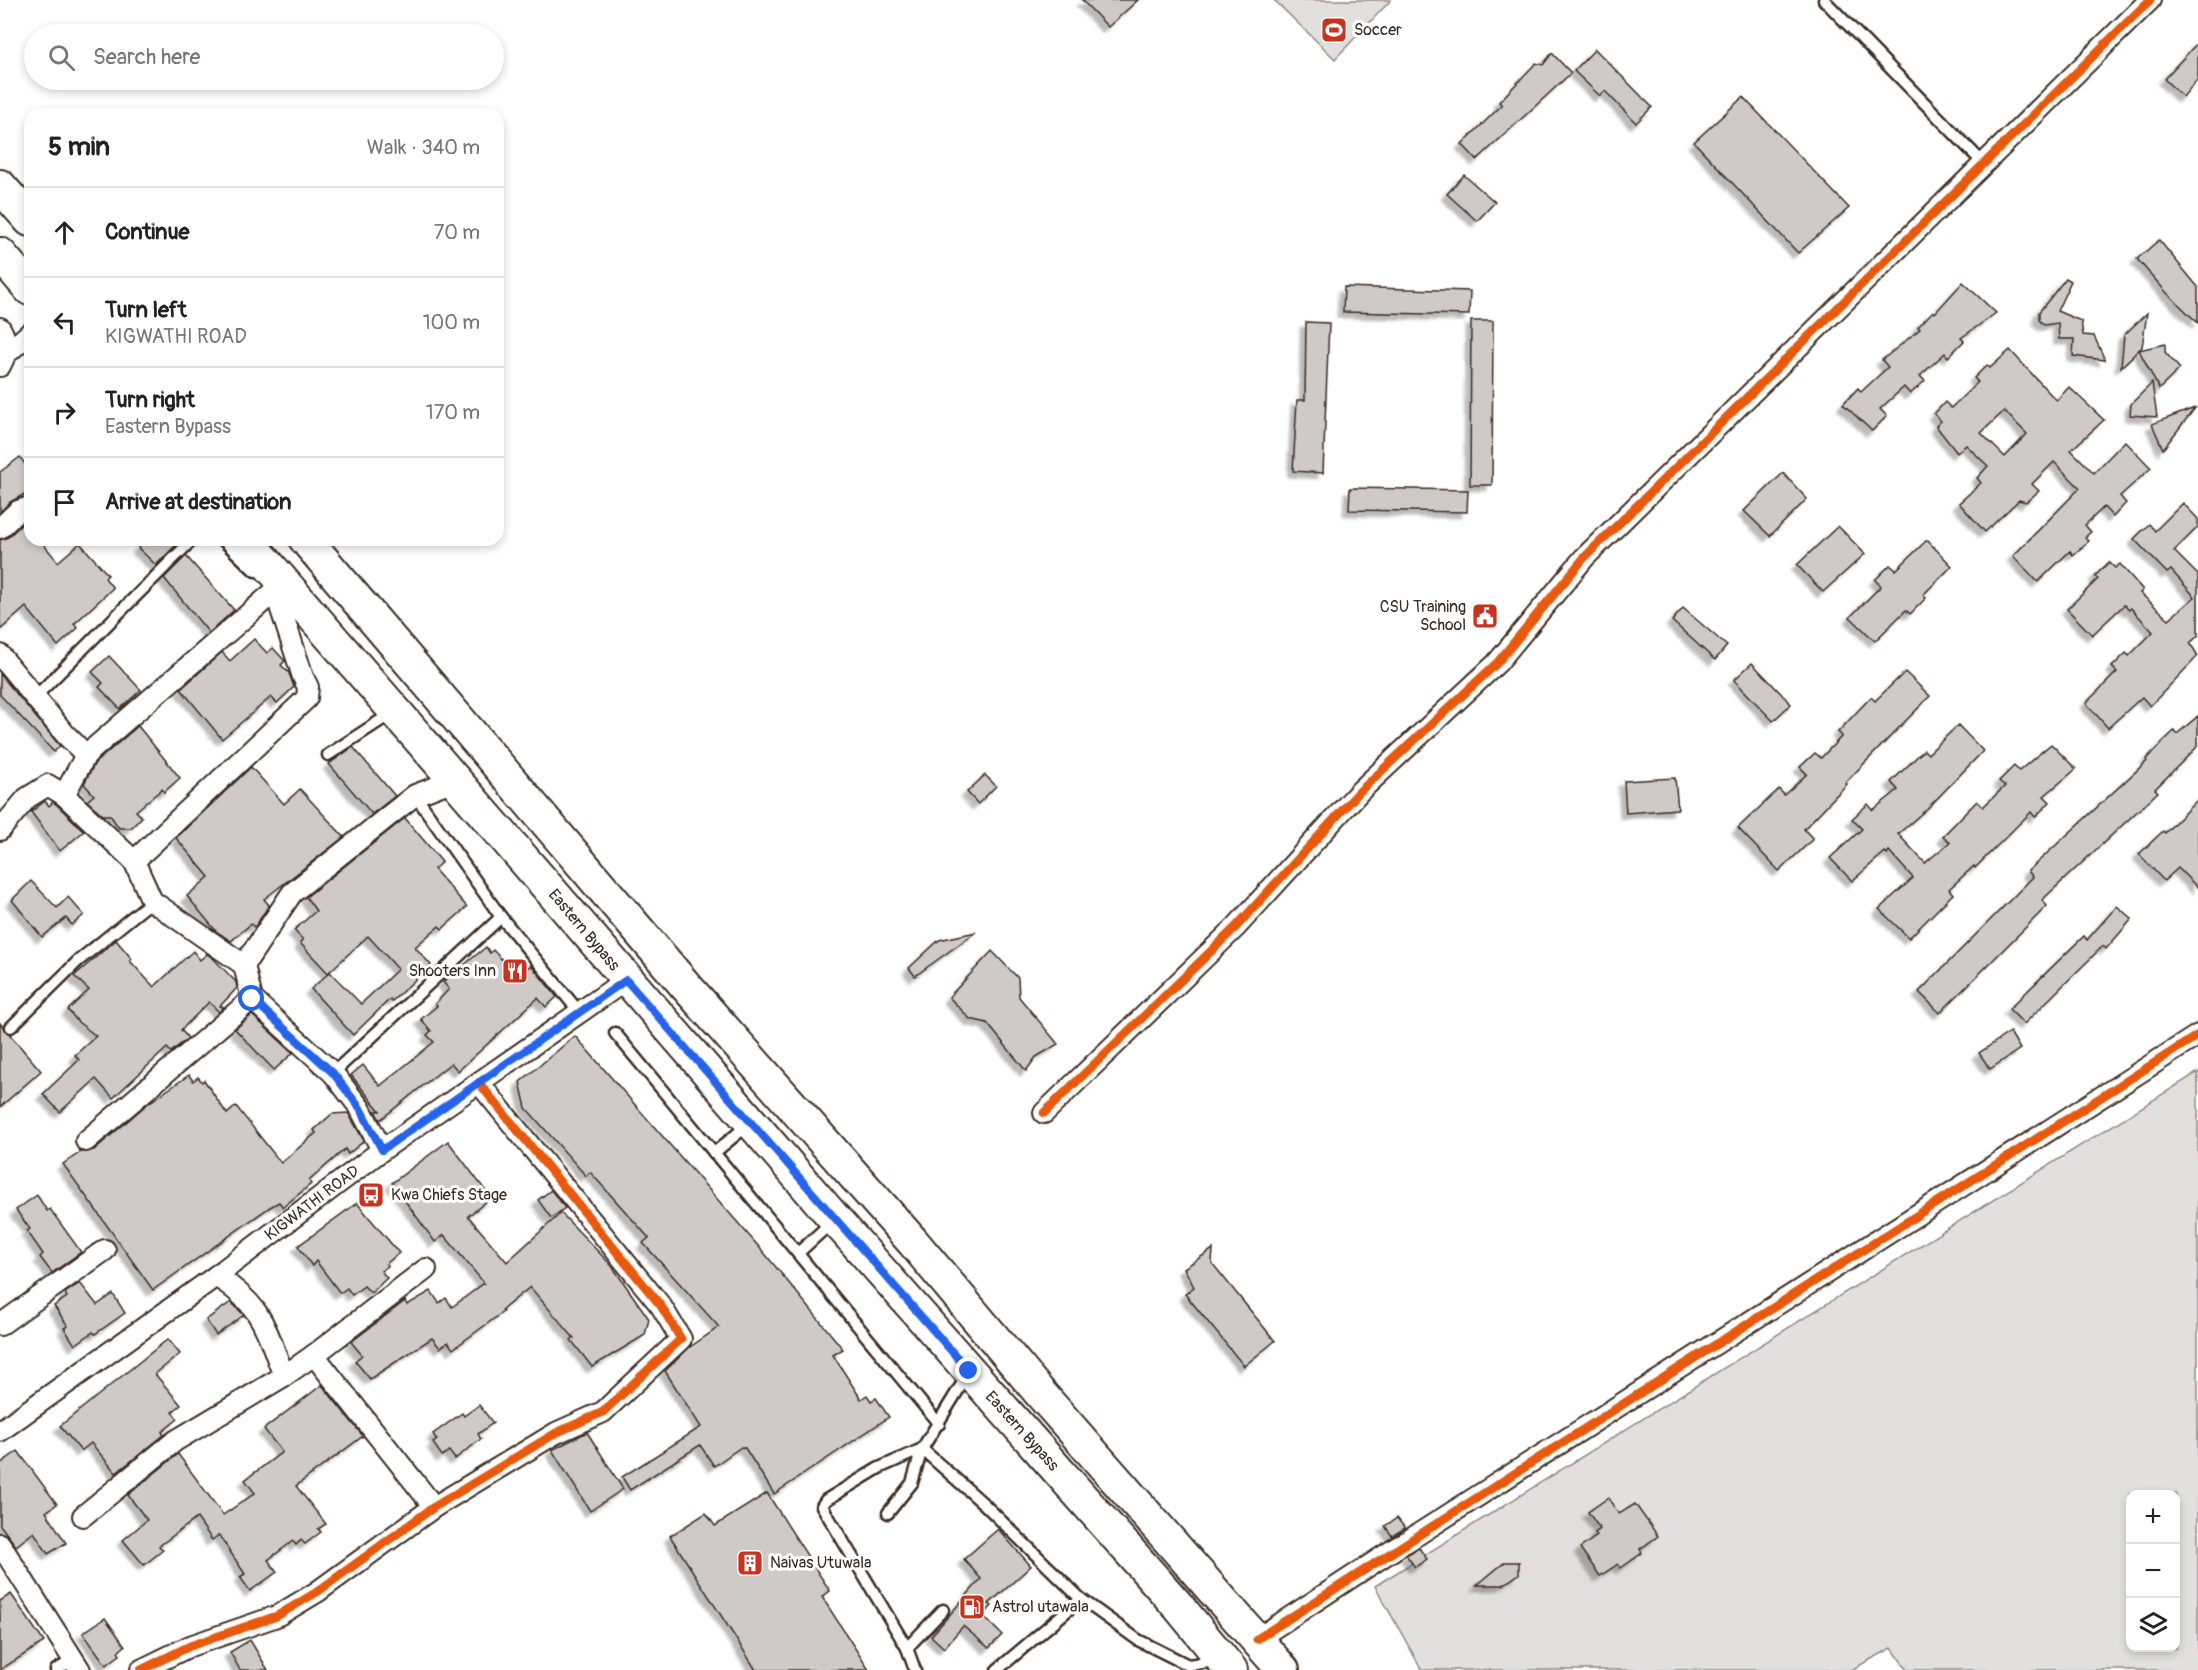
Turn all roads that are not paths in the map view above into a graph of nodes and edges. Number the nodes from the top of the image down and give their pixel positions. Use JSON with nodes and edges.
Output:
{"nodes":[{"id":1,"x":1824,"y":0,"type":"edge"},
{"id":2,"x":2150,"y":0,"type":"edge"},
{"id":3,"x":1984,"y":164,"type":"junction"},
{"id":4,"x":0,"y":186,"type":"edge"},
{"id":5,"x":24,"y":213,"type":"edge"},
{"id":6,"x":0,"y":254,"type":"edge"},
{"id":7,"x":24,"y":282,"type":"edge"},
{"id":8,"x":0,"y":328,"type":"edge"},
{"id":9,"x":24,"y":339,"type":"edge"},
{"id":10,"x":3,"y":360,"type":"edge"},
{"id":11,"x":24,"y":509,"type":"edge"},
{"id":12,"x":0,"y":528,"type":"edge"},
{"id":13,"x":186,"y":546,"type":"edge"},
{"id":14,"x":230,"y":546,"type":"edge"},
{"id":15,"x":251,"y":546,"type":"edge"},
{"id":16,"x":311,"y":546,"type":"edge"},
{"id":17,"x":275,"y":587,"type":"junction"},
{"id":18,"x":0,"y":655,"type":"edge"},
{"id":19,"x":34,"y":698,"type":"junction"},
{"id":20,"x":394,"y":711,"type":"junction"},
{"id":21,"x":86,"y":755,"type":"junction"},
{"id":22,"x":328,"y":755,"type":"dead end"},
{"id":23,"x":456,"y":779,"type":"junction"},
{"id":24,"x":64,"y":795,"type":"junction"},
{"id":25,"x":416,"y":795,"type":"junction"},
{"id":26,"x":0,"y":830,"type":"edge"},
{"id":27,"x":134,"y":861,"type":"junction"},
{"id":28,"x":152,"y":901,"type":"junction"},
{"id":29,"x":501,"y":917,"type":"junction"},
{"id":30,"x":244,"y":965,"type":"junction"},
{"id":31,"x":626,"y":980,"type":"junction"},
{"id":32,"x":252,"y":999,"type":"junction"},
{"id":33,"x":580,"y":1013,"type":"junction"},
{"id":34,"x":11,"y":1027,"type":"dead end"},
{"id":35,"x":615,"y":1033,"type":"dead end"},
{"id":36,"x":2198,"y":1035,"type":"edge"},
{"id":37,"x":333,"y":1073,"type":"junction"},
{"id":38,"x":479,"y":1083,"type":"junction"},
{"id":39,"x":1044,"y":1113,"type":"dead end"},
{"id":40,"x":750,"y":1122,"type":"junction"},
{"id":41,"x":86,"y":1141,"type":"dead end"},
{"id":42,"x":382,"y":1150,"type":"junction"},
{"id":43,"x":714,"y":1153,"type":"junction"},
{"id":44,"x":835,"y":1219,"type":"junction"},
{"id":45,"x":105,"y":1250,"type":"dead end"},
{"id":46,"x":798,"y":1253,"type":"junction"},
{"id":47,"x":426,"y":1269,"type":"dead end"},
{"id":48,"x":216,"y":1276,"type":"junction"},
{"id":49,"x":0,"y":1325,"type":"edge"},
{"id":50,"x":314,"y":1355,"type":"junction"},
{"id":51,"x":969,"y":1371,"type":"junction"},
{"id":52,"x":284,"y":1376,"type":"junction"},
{"id":53,"x":939,"y":1424,"type":"junction"},
{"id":54,"x":0,"y":1431,"type":"edge"},
{"id":55,"x":922,"y":1449,"type":"junction"},
{"id":56,"x":434,"y":1508,"type":"junction"},
{"id":57,"x":888,"y":1513,"type":"dead end"},
{"id":58,"x":83,"y":1516,"type":"dead end"},
{"id":59,"x":0,"y":1544,"type":"edge"},
{"id":60,"x":1081,"y":1599,"type":"junction"},
{"id":61,"x":943,"y":1610,"type":"dead end"},
{"id":62,"x":1257,"y":1639,"type":"junction"},
{"id":63,"x":907,"y":1648,"type":"junction"},
{"id":64,"x":76,"y":1665,"type":"edge"},
{"id":65,"x":1227,"y":1665,"type":"edge"},
{"id":66,"x":56,"y":1670,"type":"edge"},
{"id":67,"x":141,"y":1670,"type":"edge"},
{"id":68,"x":915,"y":1670,"type":"edge"},
{"id":69,"x":997,"y":1670,"type":"edge"},
{"id":70,"x":1283,"y":1670,"type":"edge"}],
"edges":[{"from":1,"to":3,"type":"lane"},
{"from":2,"to":3,"type":"street"},
{"from":3,"to":39,"type":"street"},
{"from":4,"to":5,"type":"main road"},
{"from":6,"to":7,"type":"main road"},
{"from":8,"to":10,"type":"street"},
{"from":9,"to":10,"type":"street"},
{"from":11,"to":12,"type":"street"},
{"from":13,"to":19,"type":"lane"},
{"from":14,"to":17,"type":"lane"},
{"from":15,"to":17,"type":"main road","name":"Eastern Bypass"},
{"from":16,"to":62,"type":"main road"},
{"from":17,"to":20,"type":"main road","name":"Eastern Bypass"},
{"from":17,"to":21,"type":"street"},
{"from":17,"to":27,"type":"street"},
{"from":18,"to":19,"type":"street"},
{"from":19,"to":21,"type":"street"},
{"from":20,"to":22,"type":"lane"},
{"from":20,"to":23,"type":"main road","name":"Eastern Bypass"},
{"from":21,"to":24,"type":"street"},
{"from":23,"to":25,"type":"street"},
{"from":23,"to":31,"type":"main road","name":"Eastern Bypass"},
{"from":24,"to":26,"type":"street"},
{"from":24,"to":27,"type":"street"},
{"from":25,"to":29,"type":"lane"},
{"from":25,"to":30,"type":"street"},
{"from":27,"to":28,"type":"street"},
{"from":28,"to":30,"type":"street"},
{"from":28,"to":34,"type":"lane"},
{"from":29,"to":33,"type":"lane"},
{"from":29,"to":37,"type":"lane"},
{"from":30,"to":32,"type":"street"},
{"from":31,"to":33,"type":"street","name":"KIGWATHI ROAD"},
{"from":31,"to":40,"type":"main road","name":"Eastern Bypass"},
{"from":32,"to":37,"type":"street"},
{"from":32,"to":41,"type":"street"},
{"from":33,"to":38,"type":"street","name":"KIGWATHI ROAD"},
{"from":35,"to":43,"type":"lane"},
{"from":36,"to":62,"type":"street"},
{"from":37,"to":42,"type":"street"},
{"from":38,"to":42,"type":"street","name":"KIGWATHI ROAD"},
{"from":38,"to":56,"type":"street"},
{"from":40,"to":43,"type":"lane"},
{"from":40,"to":44,"type":"main road","name":"Eastern Bypass"},
{"from":42,"to":48,"type":"street","name":"KIGWATHI ROAD"},
{"from":43,"to":46,"type":"lane"},
{"from":44,"to":46,"type":"lane"},
{"from":44,"to":51,"type":"main road","name":"Eastern Bypass"},
{"from":45,"to":49,"type":"street"},
{"from":46,"to":53,"type":"lane"},
{"from":47,"to":50,"type":"street"},
{"from":48,"to":52,"type":"street"},
{"from":48,"to":54,"type":"street","name":"KIGWATHI ROAD"},
{"from":50,"to":52,"type":"street"},
{"from":50,"to":56,"type":"street"},
{"from":51,"to":53,"type":"lane"},
{"from":51,"to":65,"type":"main road","name":"Eastern Bypass"},
{"from":52,"to":58,"type":"street"},
{"from":53,"to":55,"type":"lane"},
{"from":55,"to":57,"type":"lane"},
{"from":55,"to":60,"type":"lane"},
{"from":55,"to":63,"type":"lane"},
{"from":56,"to":67,"type":"street"},
{"from":59,"to":64,"type":"street"},
{"from":60,"to":65,"type":"lane"},
{"from":60,"to":69,"type":"lane"},
{"from":61,"to":63,"type":"lane"},
{"from":62,"to":70,"type":"main road"},
{"from":63,"to":68,"type":"lane"},
{"from":64,"to":66,"type":"lane"}]}
